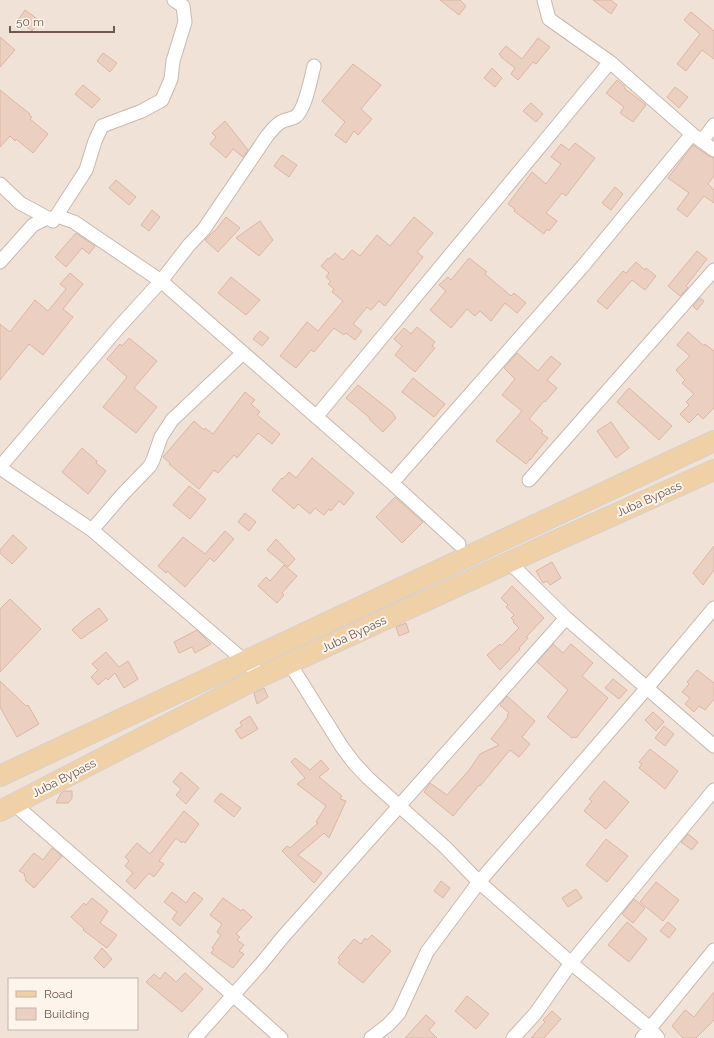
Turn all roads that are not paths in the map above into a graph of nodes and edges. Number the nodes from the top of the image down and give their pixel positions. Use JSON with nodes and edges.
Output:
{"nodes":[{"id":1,"x":174,"y":0,"type":"edge"},
{"id":2,"x":544,"y":0,"type":"edge"},
{"id":3,"x":610,"y":62,"type":"junction"},
{"id":4,"x":314,"y":66,"type":"dead end"},
{"id":5,"x":714,"y":125,"type":"edge"},
{"id":6,"x":697,"y":137,"type":"junction"},
{"id":7,"x":714,"y":150,"type":"edge"},
{"id":8,"x":0,"y":184,"type":"edge"},
{"id":9,"x":52,"y":220,"type":"junction"},
{"id":10,"x":74,"y":222,"type":"junction"},
{"id":11,"x":0,"y":262,"type":"edge"},
{"id":12,"x":714,"y":270,"type":"edge"},
{"id":13,"x":161,"y":281,"type":"junction"},
{"id":14,"x":243,"y":353,"type":"junction"},
{"id":15,"x":316,"y":417,"type":"junction"},
{"id":16,"x":714,"y":441,"type":"edge"},
{"id":17,"x":0,"y":468,"type":"edge"},
{"id":18,"x":714,"y":470,"type":"edge"},
{"id":19,"x":529,"y":480,"type":"dead end"},
{"id":20,"x":392,"y":483,"type":"junction"},
{"id":21,"x":92,"y":530,"type":"junction"},
{"id":22,"x":459,"y":544,"type":"dead end"},
{"id":23,"x":509,"y":562,"type":"junction"},
{"id":24,"x":714,"y":608,"type":"edge"},
{"id":25,"x":566,"y":618,"type":"junction"},
{"id":26,"x":290,"y":664,"type":"junction"},
{"id":27,"x":262,"y":676,"type":"junction"},
{"id":28,"x":646,"y":689,"type":"junction"},
{"id":29,"x":714,"y":746,"type":"edge"},
{"id":30,"x":0,"y":776,"type":"edge"},
{"id":31,"x":714,"y":790,"type":"edge"},
{"id":32,"x":400,"y":806,"type":"junction"},
{"id":33,"x":7,"y":807,"type":"edge"},
{"id":34,"x":479,"y":882,"type":"junction"},
{"id":35,"x":714,"y":950,"type":"edge"},
{"id":36,"x":572,"y":963,"type":"junction"},
{"id":37,"x":233,"y":994,"type":"junction"},
{"id":38,"x":646,"y":1033,"type":"edge"},
{"id":39,"x":195,"y":1038,"type":"edge"},
{"id":40,"x":281,"y":1038,"type":"edge"},
{"id":41,"x":371,"y":1038,"type":"edge"},
{"id":42,"x":513,"y":1038,"type":"edge"},
{"id":43,"x":658,"y":1038,"type":"edge"}],
"edges":[{"from":1,"to":9,"type":"street"},
{"from":2,"to":3,"type":"street"},
{"from":3,"to":6,"type":"street"},
{"from":3,"to":15,"type":"street"},
{"from":4,"to":13,"type":"street"},
{"from":5,"to":6,"type":"street"},
{"from":6,"to":7,"type":"street"},
{"from":6,"to":20,"type":"street"},
{"from":8,"to":9,"type":"street"},
{"from":9,"to":10,"type":"street"},
{"from":10,"to":11,"type":"street"},
{"from":10,"to":13,"type":"street"},
{"from":12,"to":19,"type":"street"},
{"from":13,"to":14,"type":"street"},
{"from":13,"to":17,"type":"street"},
{"from":14,"to":15,"type":"street"},
{"from":14,"to":21,"type":"street"},
{"from":15,"to":20,"type":"street"},
{"from":16,"to":30,"type":"main road","name":"Juba Bypass"},
{"from":17,"to":21,"type":"street"},
{"from":18,"to":23,"type":"main road","name":"Juba Bypass"},
{"from":20,"to":22,"type":"street"},
{"from":21,"to":27,"type":"street"},
{"from":23,"to":25,"type":"street"},
{"from":23,"to":26,"type":"main road","name":"Juba Bypass"},
{"from":24,"to":28,"type":"street"},
{"from":25,"to":28,"type":"street"},
{"from":25,"to":32,"type":"street"},
{"from":26,"to":27,"type":"main road","name":"Juba Bypass"},
{"from":26,"to":32,"type":"street"},
{"from":27,"to":33,"type":"main road","name":"Juba Bypass"},
{"from":28,"to":29,"type":"street"},
{"from":28,"to":34,"type":"street"},
{"from":31,"to":36,"type":"street"},
{"from":32,"to":34,"type":"street"},
{"from":32,"to":37,"type":"street"},
{"from":33,"to":37,"type":"street"},
{"from":34,"to":36,"type":"street"},
{"from":34,"to":41,"type":"street"},
{"from":35,"to":38,"type":"street"},
{"from":36,"to":38,"type":"street"},
{"from":36,"to":42,"type":"street"},
{"from":37,"to":39,"type":"street"},
{"from":37,"to":40,"type":"street"},
{"from":38,"to":43,"type":"street"}]}
